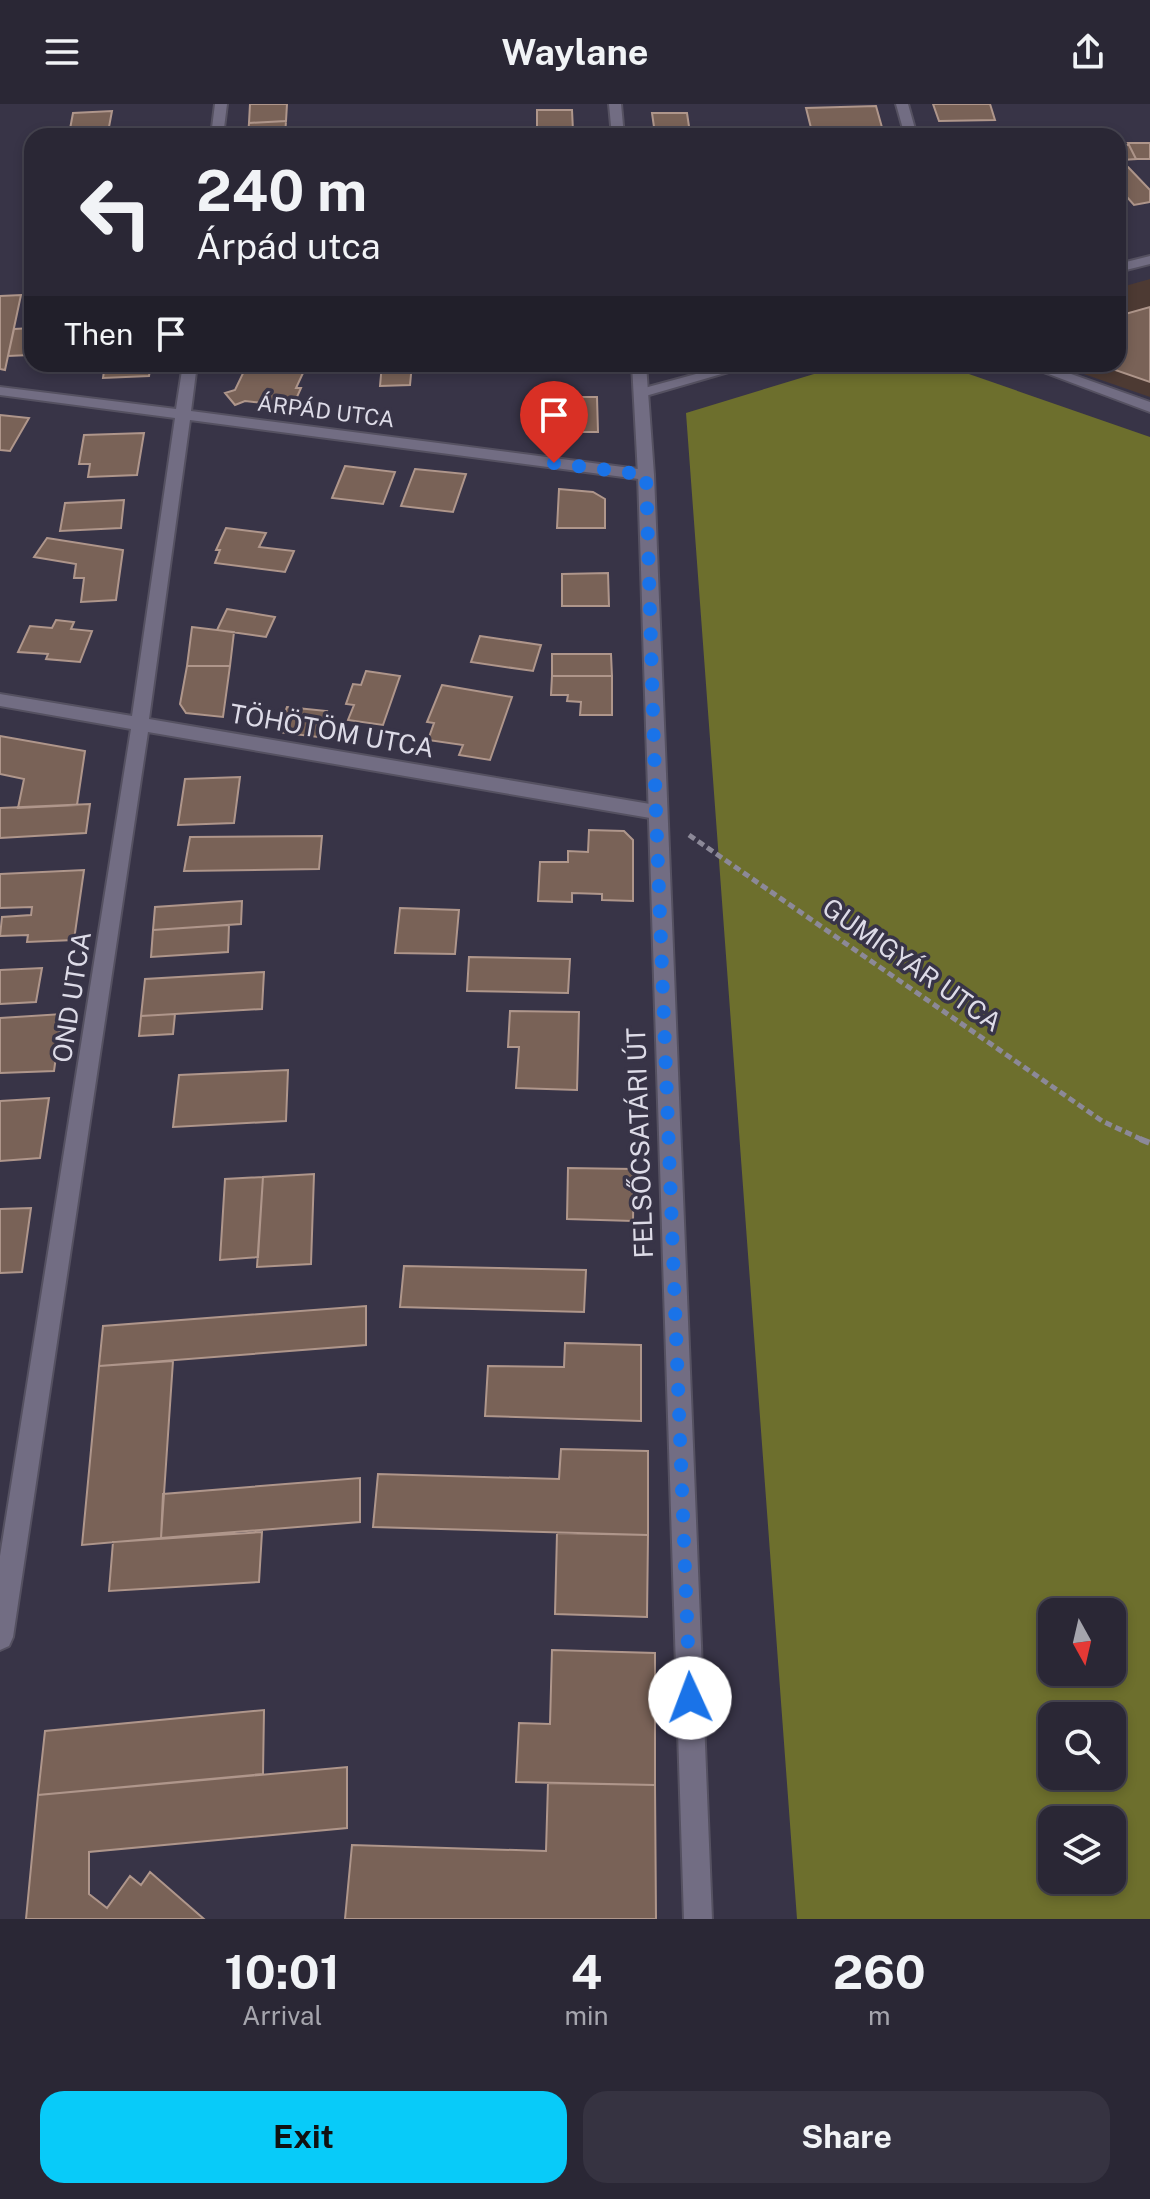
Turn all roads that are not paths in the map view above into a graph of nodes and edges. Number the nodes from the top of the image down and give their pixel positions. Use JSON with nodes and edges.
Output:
{"nodes":[{"id":1,"x":221,"y":104,"type":"edge"},
{"id":2,"x":615,"y":104,"type":"edge"},
{"id":3,"x":902,"y":104,"type":"edge"},
{"id":4,"x":218,"y":128,"type":"edge"},
{"id":5,"x":617,"y":128,"type":"edge"},
{"id":6,"x":909,"y":128,"type":"edge"},
{"id":7,"x":1150,"y":260,"type":"edge"},
{"id":8,"x":1126,"y":266,"type":"edge"},
{"id":9,"x":189,"y":372,"type":"edge"},
{"id":10,"x":640,"y":372,"type":"edge"},
{"id":11,"x":719,"y":372,"type":"edge"},
{"id":12,"x":1052,"y":372,"type":"edge"},
{"id":13,"x":0,"y":391,"type":"edge"},
{"id":14,"x":642,"y":393,"type":"junction"},
{"id":15,"x":1150,"y":407,"type":"edge"},
{"id":16,"x":184,"y":415,"type":"junction"},
{"id":17,"x":646,"y":475,"type":"junction"},
{"id":18,"x":0,"y":700,"type":"edge"},
{"id":19,"x":140,"y":724,"type":"junction"},
{"id":20,"x":656,"y":812,"type":"junction"},
{"id":21,"x":0,"y":1637,"type":"edge"},
{"id":22,"x":698,"y":1919,"type":"edge"}],
"edges":[{"from":1,"to":4,"type":"street"},
{"from":2,"to":5,"type":"street"},
{"from":3,"to":6,"type":"street"},
{"from":7,"to":8,"type":"street"},
{"from":9,"to":16,"type":"street","name":"OND UTCA"},
{"from":10,"to":14,"type":"street","name":"FELSŐCSATÁRI ÚT"},
{"from":11,"to":14,"type":"street"},
{"from":12,"to":15,"type":"street"},
{"from":13,"to":16,"type":"street","name":"ÁRPÁD UTCA"},
{"from":14,"to":17,"type":"street","name":"FELSŐCSATÁRI ÚT"},
{"from":16,"to":17,"type":"street","name":"ÁRPÁD UTCA"},
{"from":16,"to":19,"type":"street","name":"OND UTCA"},
{"from":17,"to":20,"type":"street","name":"FELSŐCSATÁRI ÚT"},
{"from":18,"to":19,"type":"street","name":"TÖHÖTÖM UTCA"},
{"from":19,"to":20,"type":"street","name":"TÖHÖTÖM UTCA"},
{"from":19,"to":21,"type":"street","name":"OND UTCA"},
{"from":20,"to":22,"type":"street","name":"FELSŐCSATÁRI ÚT"}]}
